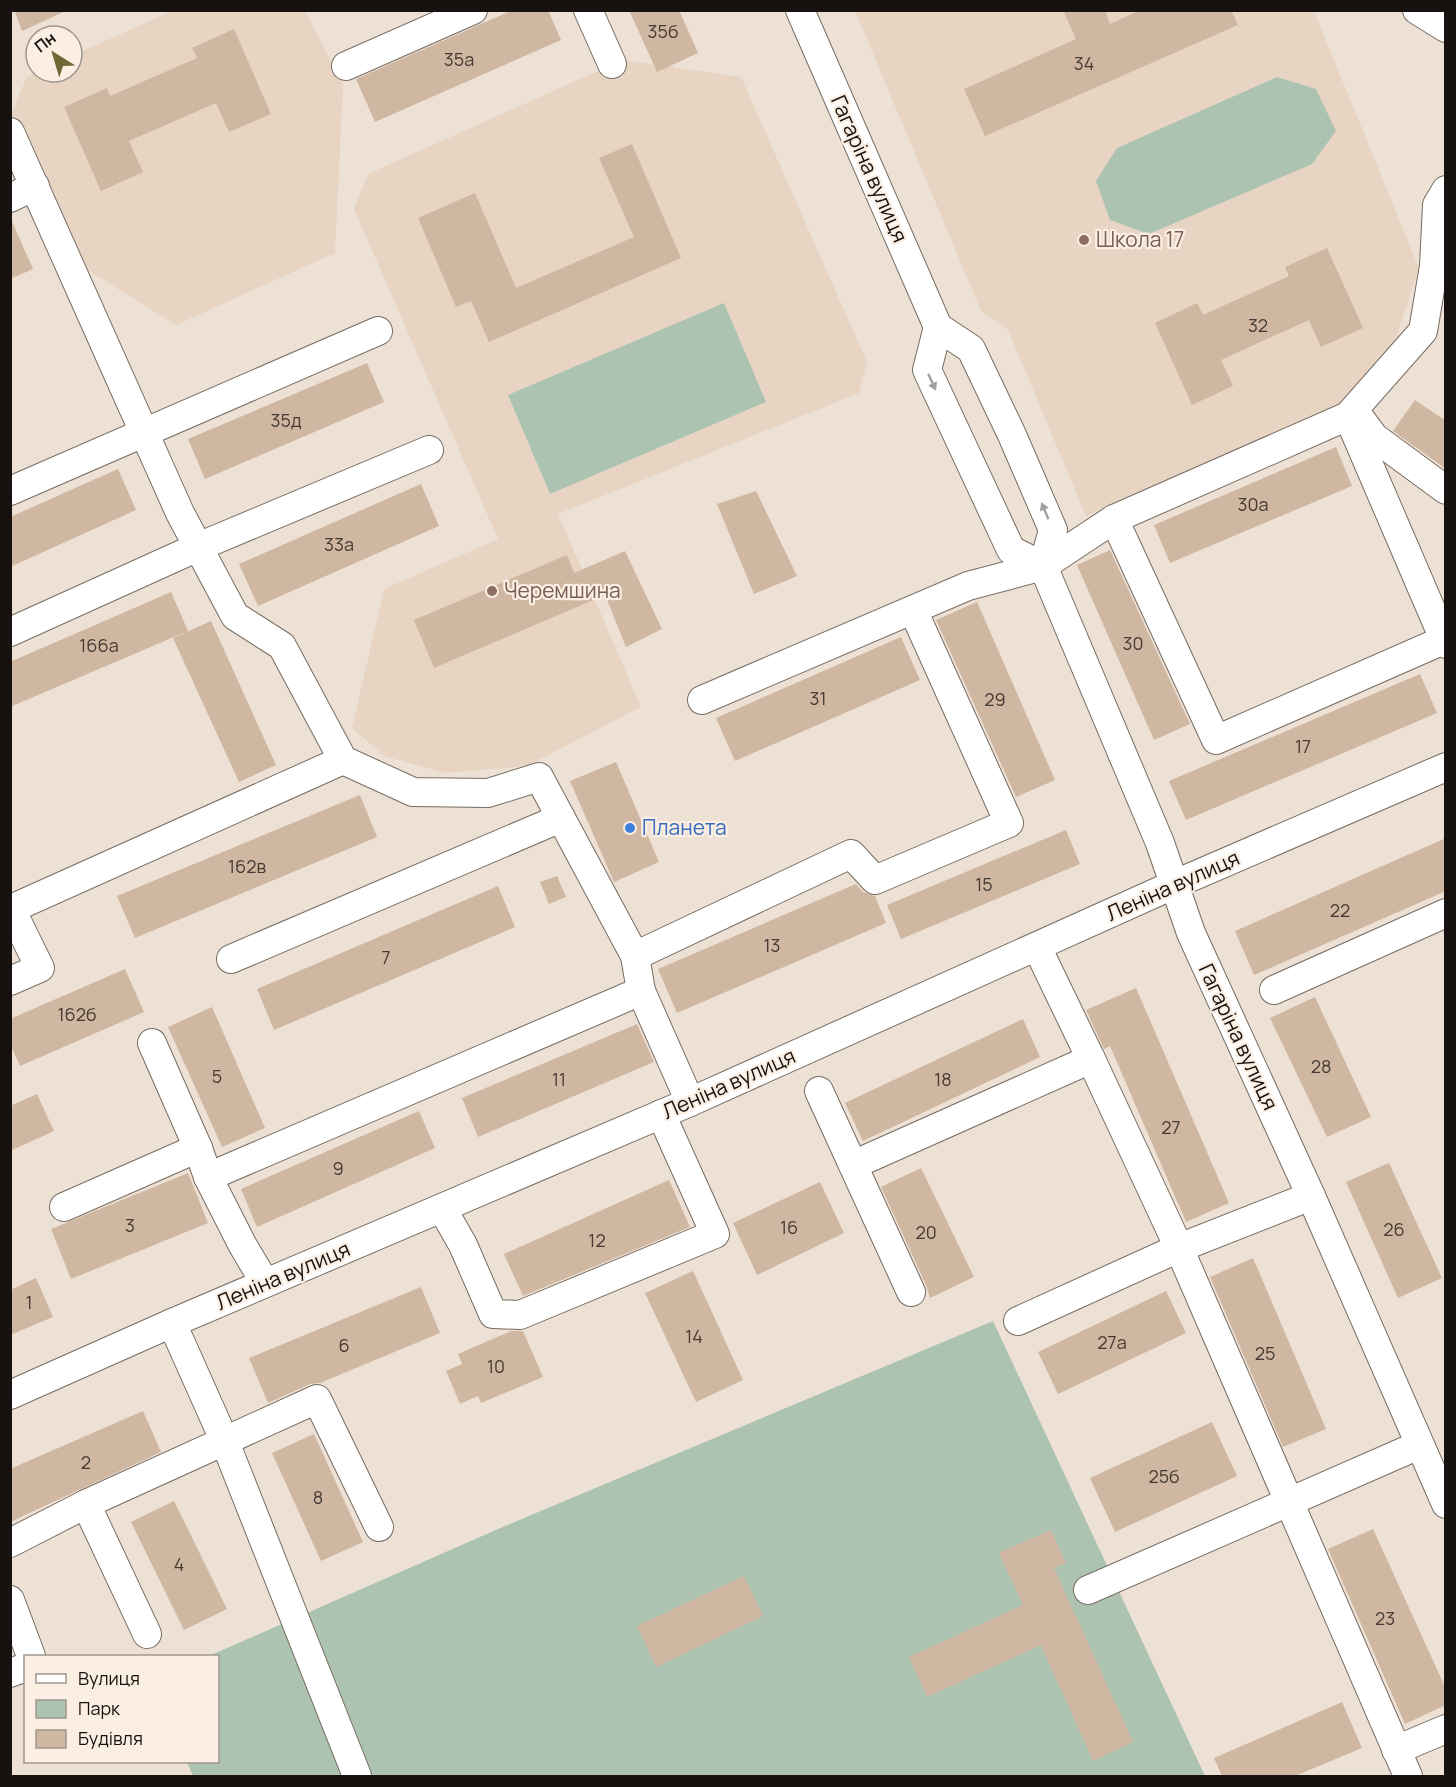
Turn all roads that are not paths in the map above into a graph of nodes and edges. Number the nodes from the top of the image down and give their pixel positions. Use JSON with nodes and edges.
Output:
{"nodes":[{"id":1,"x":473,"y":10,"type":"edge"},
{"id":2,"x":588,"y":10,"type":"edge"},
{"id":3,"x":801,"y":10,"type":"edge"},
{"id":4,"x":1418,"y":10,"type":"edge"},
{"id":5,"x":1446,"y":28,"type":"edge"},
{"id":6,"x":612,"y":64,"type":"dead end"},
{"id":7,"x":346,"y":66,"type":"dead end"},
{"id":8,"x":10,"y":132,"type":"edge"},
{"id":9,"x":1446,"y":190,"type":"edge"},
{"id":10,"x":23,"y":192,"type":"edge"},
{"id":11,"x":938,"y":327,"type":"junction"},
{"id":12,"x":378,"y":331,"type":"dead end"},
{"id":13,"x":1434,"y":335,"type":"edge"},
{"id":14,"x":1351,"y":412,"type":"junction"},
{"id":15,"x":145,"y":434,"type":"junction"},
{"id":16,"x":429,"y":450,"type":"dead end"},
{"id":17,"x":1446,"y":490,"type":"edge"},
{"id":18,"x":10,"y":491,"type":"edge"},
{"id":19,"x":1114,"y":519,"type":"junction"},
{"id":20,"x":198,"y":547,"type":"junction"},
{"id":21,"x":1043,"y":566,"type":"junction"},
{"id":22,"x":913,"y":610,"type":"junction"},
{"id":23,"x":10,"y":632,"type":"edge"},
{"id":24,"x":1445,"y":641,"type":"edge"},
{"id":25,"x":702,"y":700,"type":"dead end"},
{"id":26,"x":343,"y":760,"type":"junction"},
{"id":27,"x":1446,"y":767,"type":"edge"},
{"id":28,"x":561,"y":818,"type":"junction"},
{"id":29,"x":1173,"y":885,"type":"junction"},
{"id":30,"x":11,"y":908,"type":"edge"},
{"id":31,"x":1446,"y":913,"type":"edge"},
{"id":32,"x":1037,"y":947,"type":"junction"},
{"id":33,"x":635,"y":956,"type":"junction"},
{"id":34,"x":231,"y":959,"type":"dead end"},
{"id":35,"x":10,"y":981,"type":"edge"},
{"id":36,"x":1274,"y":990,"type":"dead end"},
{"id":37,"x":641,"y":991,"type":"junction"},
{"id":38,"x":152,"y":1043,"type":"dead end"},
{"id":39,"x":1091,"y":1059,"type":"junction"},
{"id":40,"x":819,"y":1091,"type":"dead end"},
{"id":41,"x":690,"y":1102,"type":"junction"},
{"id":42,"x":661,"y":1114,"type":"junction"},
{"id":43,"x":198,"y":1148,"type":"junction"},
{"id":44,"x":853,"y":1165,"type":"junction"},
{"id":45,"x":208,"y":1177,"type":"junction"},
{"id":46,"x":1311,"y":1196,"type":"junction"},
{"id":47,"x":64,"y":1207,"type":"dead end"},
{"id":48,"x":442,"y":1208,"type":"junction"},
{"id":49,"x":1179,"y":1248,"type":"junction"},
{"id":50,"x":265,"y":1283,"type":"junction"},
{"id":51,"x":911,"y":1292,"type":"dead end"},
{"id":52,"x":1018,"y":1321,"type":"dead end"},
{"id":53,"x":172,"y":1323,"type":"junction"},
{"id":54,"x":10,"y":1395,"type":"edge"},
{"id":55,"x":225,"y":1442,"type":"junction"},
{"id":56,"x":1419,"y":1445,"type":"junction"},
{"id":57,"x":1290,"y":1502,"type":"junction"},
{"id":58,"x":86,"y":1504,"type":"junction"},
{"id":59,"x":1446,"y":1504,"type":"edge"},
{"id":60,"x":379,"y":1527,"type":"dead end"},
{"id":61,"x":10,"y":1543,"type":"edge"},
{"id":62,"x":1088,"y":1590,"type":"dead end"},
{"id":63,"x":10,"y":1600,"type":"edge"},
{"id":64,"x":147,"y":1634,"type":"dead end"},
{"id":65,"x":31,"y":1655,"type":"edge"},
{"id":66,"x":24,"y":1667,"type":"edge"},
{"id":67,"x":10,"y":1673,"type":"edge"},
{"id":68,"x":1446,"y":1729,"type":"edge"},
{"id":69,"x":1396,"y":1750,"type":"junction"},
{"id":70,"x":357,"y":1776,"type":"edge"},
{"id":71,"x":1408,"y":1776,"type":"edge"}],
"edges":[{"from":1,"to":7,"type":"street"},
{"from":2,"to":6,"type":"street"},
{"from":3,"to":11,"type":"street","name":"Гагаріна вулиця"},
{"from":4,"to":5,"type":"street"},
{"from":8,"to":10,"type":"street"},
{"from":9,"to":13,"type":"street"},
{"from":10,"to":15,"type":"street"},
{"from":21,"to":11,"type":"street","one_way":true},
{"from":11,"to":21,"type":"street","one_way":true},
{"from":12,"to":15,"type":"street"},
{"from":13,"to":14,"type":"street"},
{"from":14,"to":17,"type":"street"},
{"from":14,"to":19,"type":"street"},
{"from":14,"to":24,"type":"street"},
{"from":15,"to":18,"type":"street"},
{"from":15,"to":20,"type":"street"},
{"from":16,"to":20,"type":"street"},
{"from":19,"to":21,"type":"street"},
{"from":19,"to":24,"type":"street"},
{"from":20,"to":23,"type":"street"},
{"from":20,"to":26,"type":"street"},
{"from":21,"to":22,"type":"street"},
{"from":21,"to":29,"type":"street","name":"Гагаріна вулиця"},
{"from":22,"to":25,"type":"street"},
{"from":22,"to":33,"type":"street"},
{"from":26,"to":28,"type":"street"},
{"from":26,"to":30,"type":"street"},
{"from":27,"to":29,"type":"street","name":"Леніна вулиця"},
{"from":28,"to":33,"type":"street"},
{"from":28,"to":34,"type":"street"},
{"from":29,"to":32,"type":"street","name":"Леніна вулиця"},
{"from":29,"to":46,"type":"street","name":"Гагаріна вулиця"},
{"from":30,"to":35,"type":"street"},
{"from":31,"to":36,"type":"street"},
{"from":32,"to":39,"type":"street"},
{"from":32,"to":41,"type":"street","name":"Леніна вулиця"},
{"from":33,"to":37,"type":"street"},
{"from":37,"to":41,"type":"street"},
{"from":37,"to":45,"type":"street"},
{"from":38,"to":43,"type":"street"},
{"from":39,"to":44,"type":"street"},
{"from":39,"to":49,"type":"street"},
{"from":40,"to":44,"type":"street"},
{"from":41,"to":42,"type":"street","name":"Леніна вулиця"},
{"from":42,"to":48,"type":"street","name":"Леніна вулиця"},
{"from":42,"to":48,"type":"street"},
{"from":43,"to":45,"type":"street"},
{"from":43,"to":47,"type":"street"},
{"from":44,"to":51,"type":"street"},
{"from":45,"to":50,"type":"street"},
{"from":46,"to":49,"type":"street"},
{"from":46,"to":56,"type":"street","name":"Гагаріна вулиця"},
{"from":48,"to":50,"type":"street","name":"Леніна вулиця"},
{"from":49,"to":52,"type":"street"},
{"from":49,"to":57,"type":"street"},
{"from":50,"to":53,"type":"street","name":"Леніна вулиця"},
{"from":53,"to":54,"type":"street","name":"Леніна вулиця"},
{"from":53,"to":55,"type":"street"},
{"from":55,"to":58,"type":"street"},
{"from":55,"to":60,"type":"street"},
{"from":55,"to":70,"type":"street"},
{"from":56,"to":57,"type":"street"},
{"from":56,"to":59,"type":"street","name":"Гагаріна вулиця"},
{"from":57,"to":62,"type":"street"},
{"from":57,"to":69,"type":"street"},
{"from":58,"to":61,"type":"street"},
{"from":58,"to":64,"type":"street"},
{"from":63,"to":65,"type":"street"},
{"from":66,"to":67,"type":"street"},
{"from":68,"to":69,"type":"street"},
{"from":69,"to":71,"type":"street"}]}
